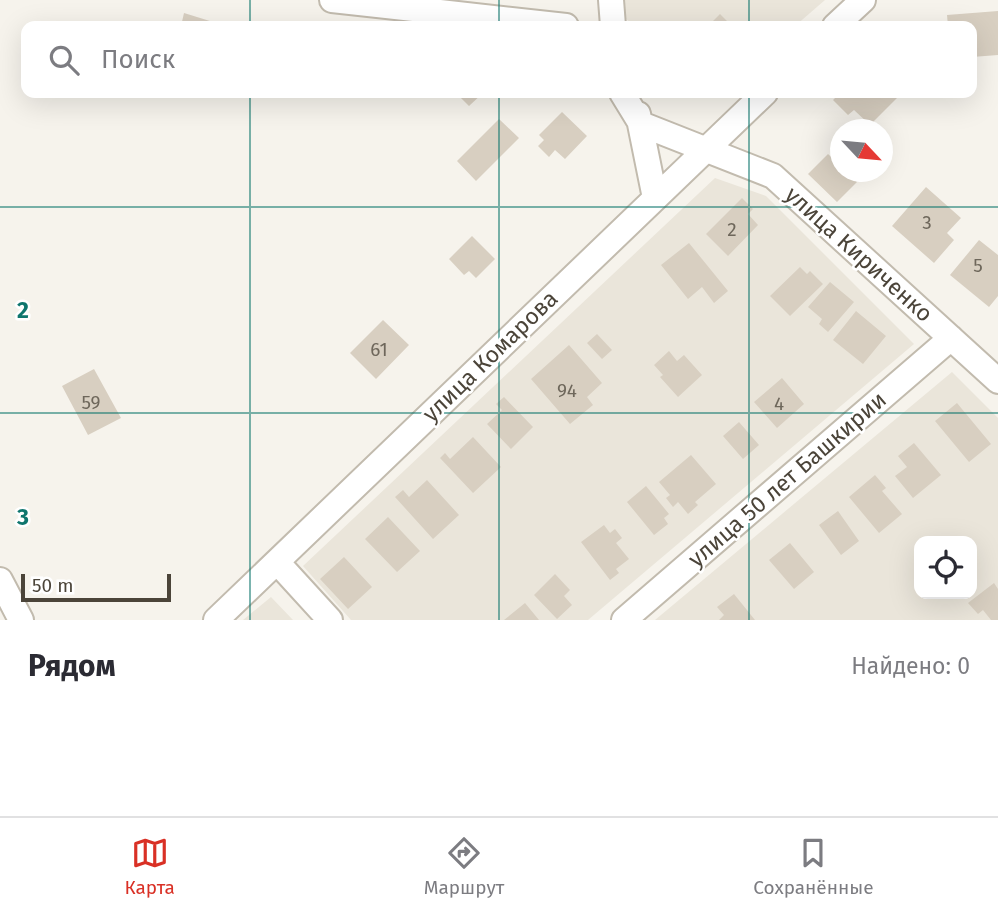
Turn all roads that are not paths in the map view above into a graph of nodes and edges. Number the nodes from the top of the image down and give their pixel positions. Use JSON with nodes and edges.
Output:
{"nodes":[{"id":1,"x":332,"y":0,"type":"edge"},
{"id":2,"x":611,"y":0,"type":"edge"},
{"id":3,"x":863,"y":0,"type":"edge"},
{"id":4,"x":521,"y":21,"type":"edge"},
{"id":5,"x":613,"y":21,"type":"edge"},
{"id":6,"x":840,"y":21,"type":"edge"},
{"id":7,"x":625,"y":98,"type":"edge"},
{"id":8,"x":633,"y":98,"type":"edge"},
{"id":9,"x":760,"y":98,"type":"edge"},
{"id":10,"x":641,"y":124,"type":"junction"},
{"id":11,"x":705,"y":149,"type":"junction"},
{"id":12,"x":655,"y":198,"type":"junction"},
{"id":13,"x":951,"y":338,"type":"junction"},
{"id":14,"x":998,"y":381,"type":"edge"},
{"id":15,"x":276,"y":562,"type":"junction"},
{"id":16,"x":0,"y":580,"type":"edge"},
{"id":17,"x":21,"y":620,"type":"edge"},
{"id":18,"x":216,"y":620,"type":"edge"},
{"id":19,"x":330,"y":620,"type":"edge"},
{"id":20,"x":624,"y":620,"type":"edge"}],
"edges":[{"from":1,"to":4,"type":"street"},
{"from":2,"to":5,"type":"street"},
{"from":3,"to":6,"type":"street"},
{"from":7,"to":10,"type":"street"},
{"from":8,"to":10,"type":"street"},
{"from":9,"to":11,"type":"street","name":"улица Комарова"},
{"from":10,"to":11,"type":"street","name":"улица Кириченко"},
{"from":10,"to":12,"type":"street"},
{"from":11,"to":12,"type":"street","name":"улица Комарова"},
{"from":11,"to":13,"type":"street","name":"улица Кириченко"},
{"from":12,"to":15,"type":"street","name":"улица Комарова"},
{"from":13,"to":14,"type":"street","name":"улица Кириченко"},
{"from":13,"to":20,"type":"street","name":"улица 50 лет Башкирии"},
{"from":15,"to":18,"type":"street","name":"улица Комарова"},
{"from":15,"to":19,"type":"street"},
{"from":16,"to":17,"type":"street"}]}
